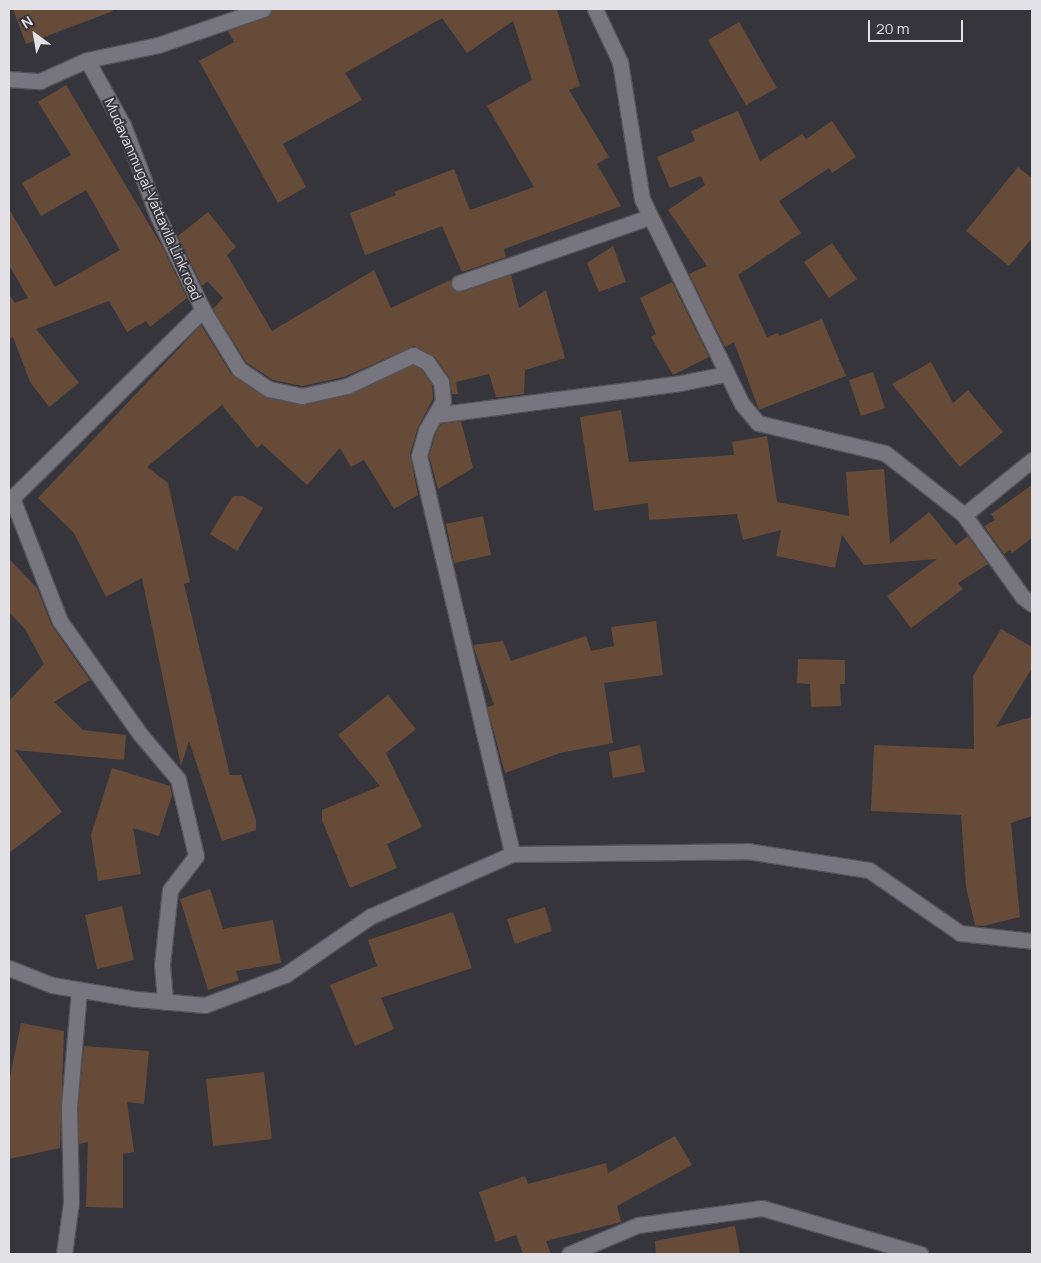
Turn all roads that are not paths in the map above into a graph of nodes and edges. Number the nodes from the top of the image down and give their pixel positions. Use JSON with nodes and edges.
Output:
{"nodes":[{"id":1,"x":263,"y":9,"type":"edge"},
{"id":2,"x":595,"y":9,"type":"edge"},
{"id":3,"x":87,"y":60,"type":"junction"},
{"id":4,"x":9,"y":79,"type":"edge"},
{"id":5,"x":650,"y":217,"type":"junction"},
{"id":6,"x":459,"y":283,"type":"dead end"},
{"id":7,"x":202,"y":310,"type":"junction"},
{"id":8,"x":726,"y":374,"type":"junction"},
{"id":9,"x":435,"y":415,"type":"junction"},
{"id":10,"x":1032,"y":460,"type":"edge"},
{"id":11,"x":10,"y":500,"type":"edge"},
{"id":12,"x":964,"y":515,"type":"junction"},
{"id":13,"x":1032,"y":604,"type":"edge"},
{"id":14,"x":512,"y":854,"type":"junction"},
{"id":15,"x":1032,"y":941,"type":"edge"},
{"id":16,"x":9,"y":968,"type":"edge"},
{"id":17,"x":80,"y":990,"type":"junction"},
{"id":18,"x":165,"y":1002,"type":"junction"},
{"id":19,"x":596,"y":1249,"type":"edge"},
{"id":20,"x":891,"y":1250,"type":"edge"},
{"id":21,"x":64,"y":1254,"type":"edge"},
{"id":22,"x":569,"y":1254,"type":"edge"},
{"id":23,"x":920,"y":1254,"type":"edge"}],
"edges":[{"from":1,"to":3,"type":"street"},
{"from":2,"to":5,"type":"street"},
{"from":3,"to":4,"type":"street"},
{"from":3,"to":7,"type":"street","name":"Mudavanmugal-Vattavila Link road"},
{"from":5,"to":6,"type":"street"},
{"from":5,"to":8,"type":"street"},
{"from":7,"to":9,"type":"street"},
{"from":7,"to":11,"type":"street","name":"Mudavanmugal-Vattavila Link road"},
{"from":8,"to":9,"type":"street"},
{"from":8,"to":12,"type":"street"},
{"from":9,"to":14,"type":"street"},
{"from":10,"to":12,"type":"street"},
{"from":11,"to":18,"type":"street"},
{"from":12,"to":13,"type":"street"},
{"from":14,"to":15,"type":"street"},
{"from":14,"to":18,"type":"street"},
{"from":16,"to":17,"type":"street"},
{"from":17,"to":18,"type":"street"},
{"from":17,"to":21,"type":"street"},
{"from":19,"to":20,"type":"street"},
{"from":19,"to":22,"type":"street"},
{"from":20,"to":23,"type":"street"}]}
